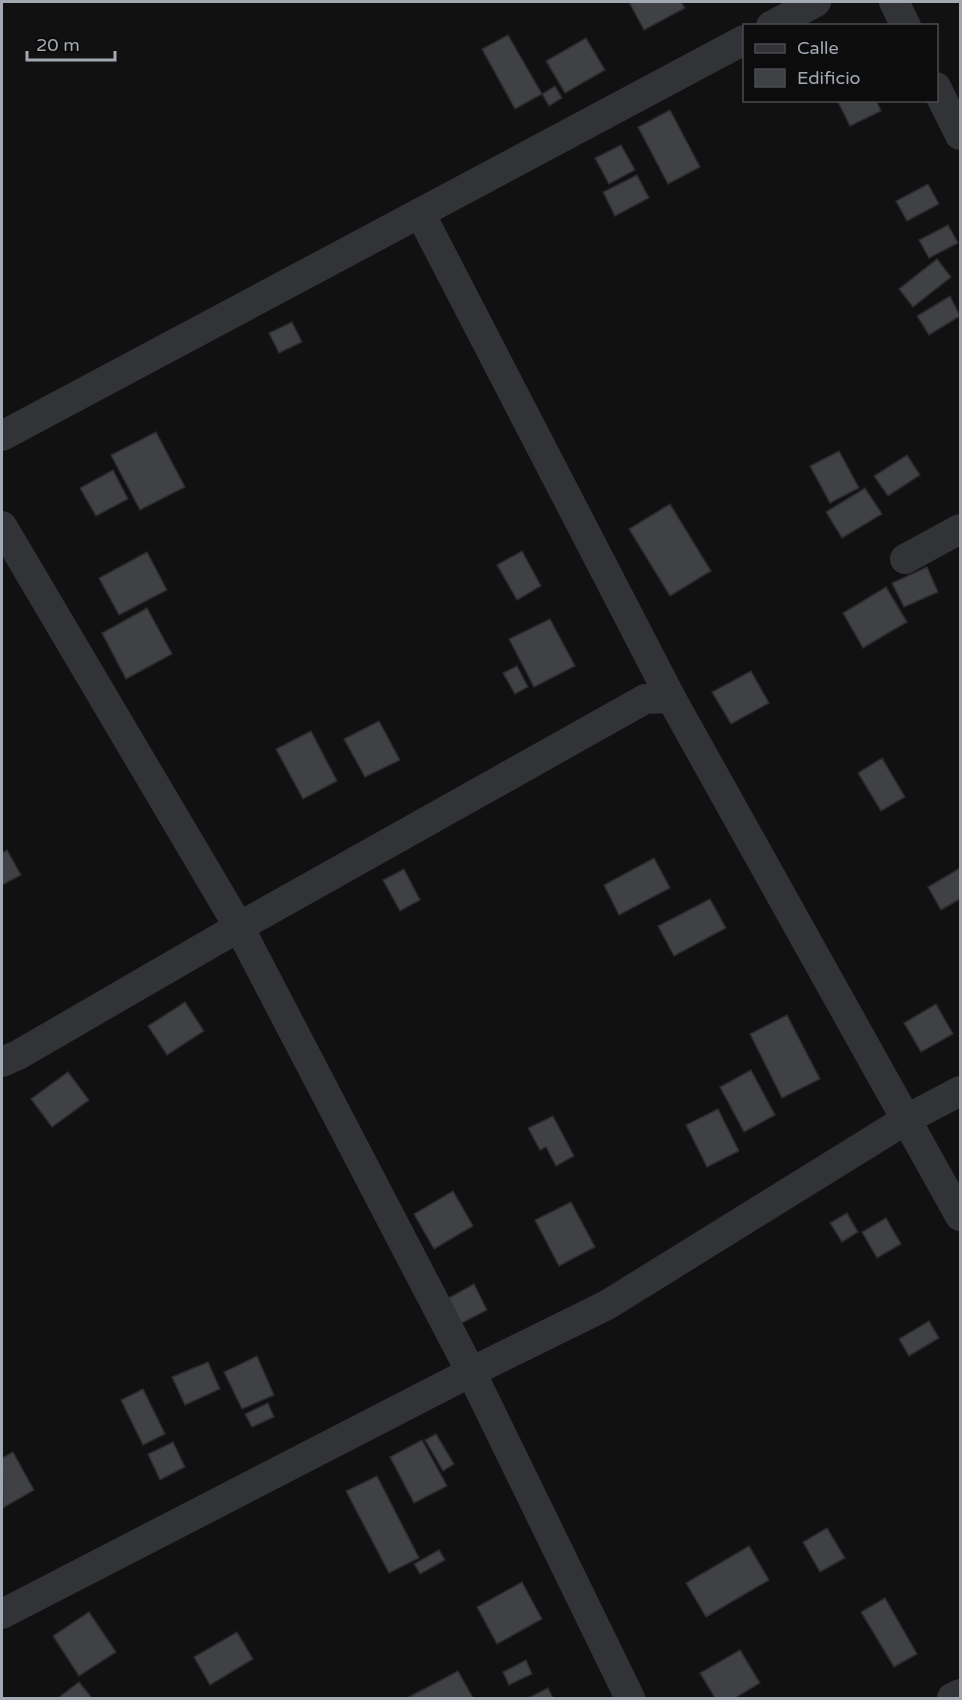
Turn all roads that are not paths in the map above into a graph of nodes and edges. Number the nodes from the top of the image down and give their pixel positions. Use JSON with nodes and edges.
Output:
{"nodes":[{"id":1,"x":816,"y":2,"type":"edge"},
{"id":2,"x":894,"y":2,"type":"edge"},
{"id":3,"x":775,"y":24,"type":"edge"},
{"id":4,"x":905,"y":24,"type":"edge"},
{"id":5,"x":743,"y":41,"type":"edge"},
{"id":6,"x":938,"y":91,"type":"edge"},
{"id":7,"x":960,"y":135,"type":"edge"},
{"id":8,"x":420,"y":213,"type":"junction"},
{"id":9,"x":2,"y":436,"type":"edge"},
{"id":10,"x":2,"y":526,"type":"edge"},
{"id":11,"x":960,"y":529,"type":"edge"},
{"id":12,"x":905,"y":559,"type":"dead end"},
{"id":13,"x":671,"y":698,"type":"junction"},
{"id":14,"x":238,"y":927,"type":"junction"},
{"id":15,"x":2,"y":1062,"type":"edge"},
{"id":16,"x":960,"y":1090,"type":"edge"},
{"id":17,"x":907,"y":1119,"type":"junction"},
{"id":18,"x":960,"y":1216,"type":"edge"},
{"id":19,"x":471,"y":1372,"type":"junction"},
{"id":20,"x":2,"y":1614,"type":"edge"},
{"id":21,"x":960,"y":1694,"type":"edge"},
{"id":22,"x":630,"y":1698,"type":"edge"},
{"id":23,"x":952,"y":1698,"type":"edge"}],
"edges":[{"from":1,"to":3,"type":"street"},
{"from":2,"to":4,"type":"street"},
{"from":5,"to":8,"type":"street"},
{"from":6,"to":7,"type":"street"},
{"from":8,"to":9,"type":"street"},
{"from":8,"to":13,"type":"street"},
{"from":10,"to":14,"type":"street"},
{"from":11,"to":12,"type":"street"},
{"from":13,"to":14,"type":"street"},
{"from":13,"to":17,"type":"street"},
{"from":14,"to":15,"type":"street"},
{"from":14,"to":19,"type":"street"},
{"from":16,"to":17,"type":"street"},
{"from":17,"to":18,"type":"street"},
{"from":17,"to":19,"type":"street"},
{"from":19,"to":20,"type":"street"},
{"from":19,"to":22,"type":"street"},
{"from":21,"to":23,"type":"street"}]}
